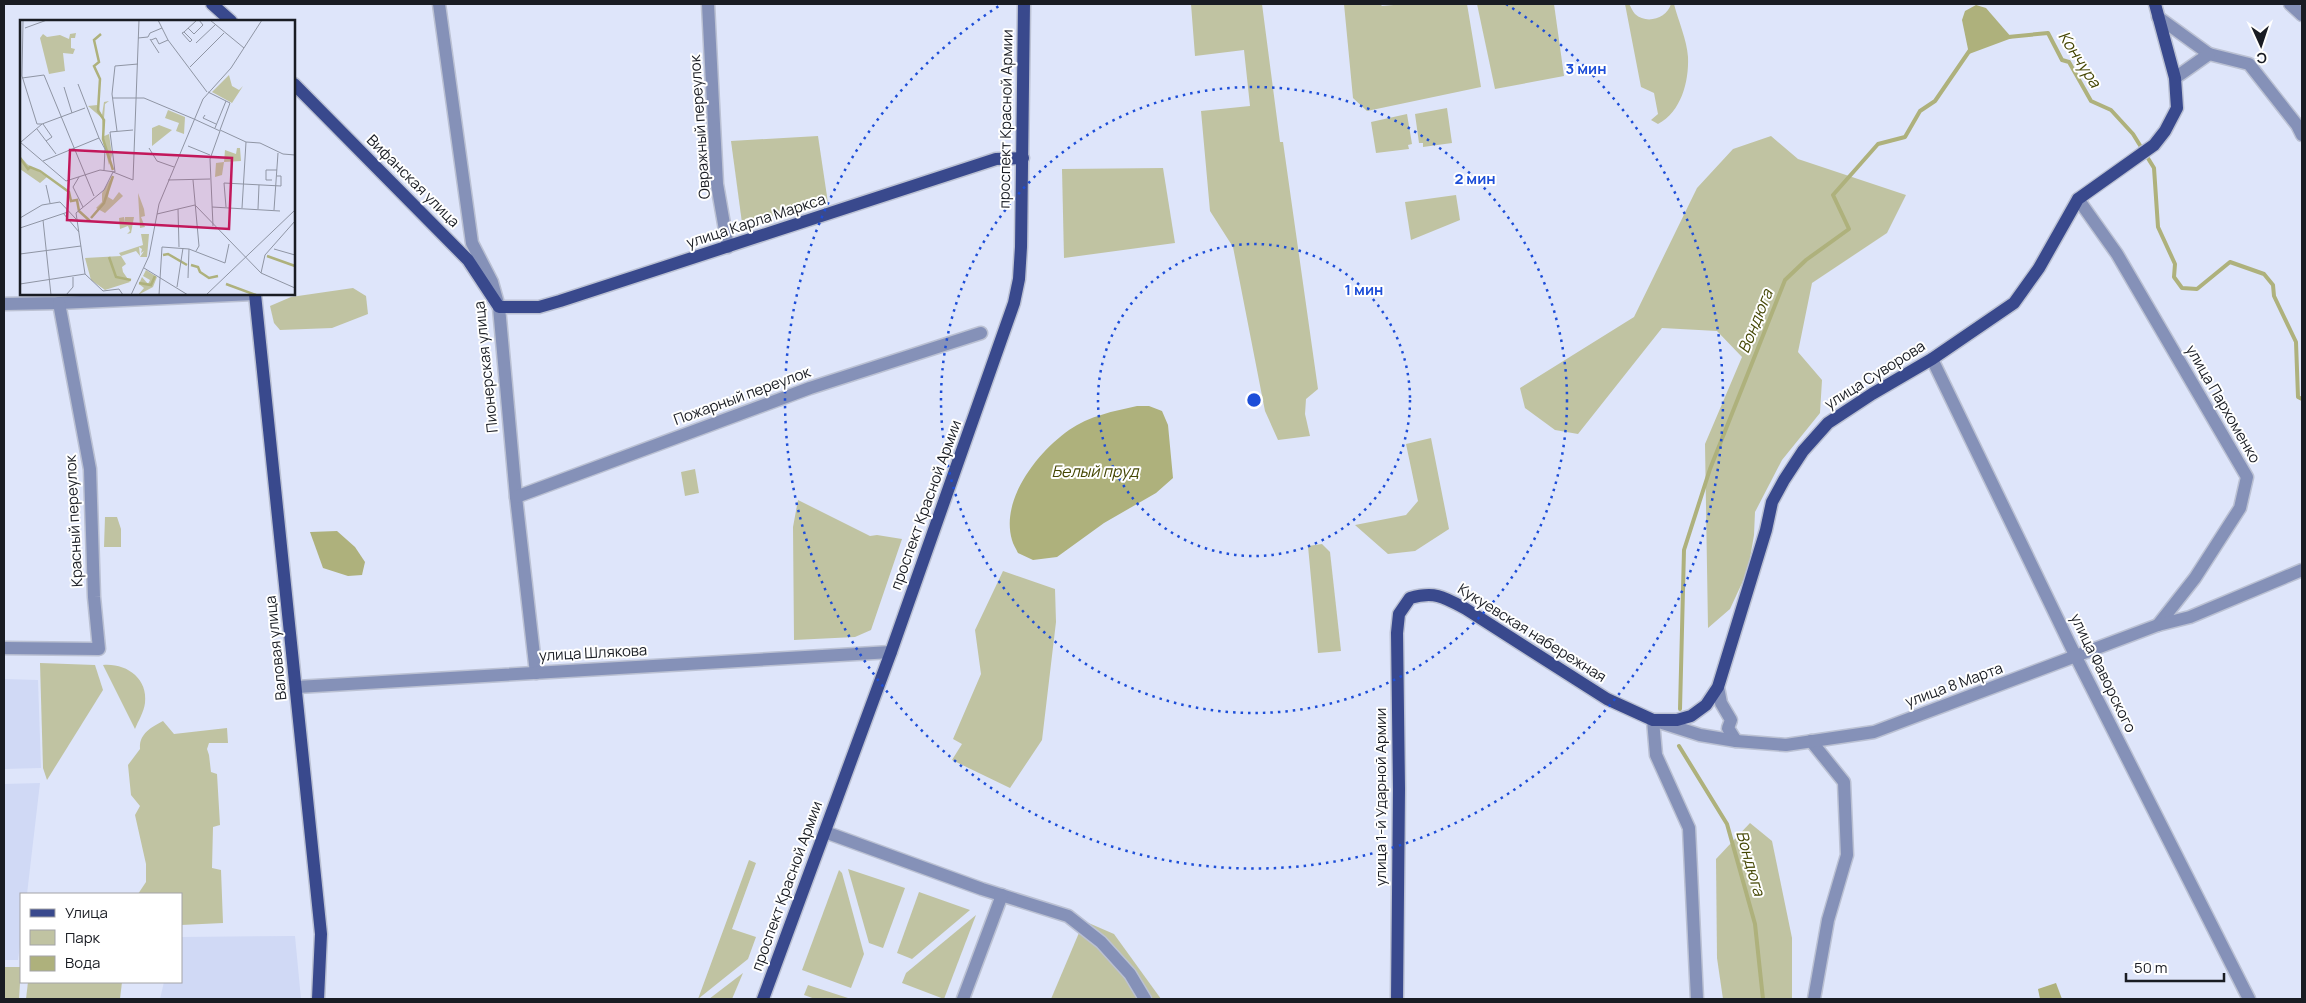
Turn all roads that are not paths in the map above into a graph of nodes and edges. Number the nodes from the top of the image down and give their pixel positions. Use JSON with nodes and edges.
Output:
{"nodes":[{"id":1,"x":439,"y":4,"type":"edge"},
{"id":2,"x":708,"y":4,"type":"edge"},
{"id":3,"x":1024,"y":4,"type":"edge"},
{"id":4,"x":2154,"y":4,"type":"edge"},
{"id":5,"x":2290,"y":4,"type":"edge"},
{"id":6,"x":218,"y":12,"type":"edge"},
{"id":7,"x":2302,"y":15,"type":"edge"},
{"id":8,"x":2158,"y":17,"type":"junction"},
{"id":9,"x":230,"y":20,"type":"edge"},
{"id":10,"x":2209,"y":54,"type":"junction"},
{"id":11,"x":2175,"y":78,"type":"junction"},
{"id":12,"x":295,"y":85,"type":"edge"},
{"id":13,"x":2301,"y":127,"type":"edge"},
{"id":14,"x":1023,"y":158,"type":"junction"},
{"id":15,"x":2078,"y":199,"type":"junction"},
{"id":16,"x":728,"y":248,"type":"junction"},
{"id":17,"x":234,"y":295,"type":"edge"},
{"id":18,"x":254,"y":295,"type":"edge"},
{"id":19,"x":4,"y":304,"type":"edge"},
{"id":20,"x":59,"y":304,"type":"junction"},
{"id":21,"x":499,"y":308,"type":"junction"},
{"id":22,"x":981,"y":333,"type":"dead end"},
{"id":23,"x":1932,"y":359,"type":"junction"},
{"id":24,"x":516,"y":496,"type":"junction"},
{"id":25,"x":2302,"y":570,"type":"edge"},
{"id":26,"x":1410,"y":598,"type":"joint"},
{"id":27,"x":2158,"y":625,"type":"junction"},
{"id":28,"x":4,"y":648,"type":"edge"},
{"id":29,"x":891,"y":652,"type":"junction"},
{"id":30,"x":2076,"y":657,"type":"junction"},
{"id":31,"x":536,"y":673,"type":"junction"},
{"id":32,"x":1718,"y":687,"type":"junction"},
{"id":33,"x":297,"y":688,"type":"junction"},
{"id":34,"x":1607,"y":700,"type":"joint"},
{"id":35,"x":1653,"y":720,"type":"junction"},
{"id":36,"x":1736,"y":741,"type":"junction"},
{"id":37,"x":1811,"y":741,"type":"junction"},
{"id":38,"x":825,"y":832,"type":"junction"},
{"id":39,"x":1002,"y":895,"type":"junction"},
{"id":40,"x":318,"y":999,"type":"edge"},
{"id":41,"x":763,"y":999,"type":"edge"},
{"id":42,"x":963,"y":999,"type":"edge"},
{"id":43,"x":1145,"y":999,"type":"edge"},
{"id":44,"x":1397,"y":999,"type":"edge"},
{"id":45,"x":1697,"y":999,"type":"edge"},
{"id":46,"x":1814,"y":999,"type":"edge"},
{"id":47,"x":2249,"y":999,"type":"edge"}],
"edges":[{"from":1,"to":21,"type":"street","name":"Пионерская улица"},
{"from":2,"to":16,"type":"street","name":"Овражный переулок"},
{"from":3,"to":14,"type":"main road","name":"проспект Красной Армии"},
{"from":4,"to":8,"type":"main road"},
{"from":5,"to":7,"type":"street"},
{"from":6,"to":9,"type":"main road"},
{"from":8,"to":10,"type":"street"},
{"from":8,"to":11,"type":"main road"},
{"from":10,"to":11,"type":"street"},
{"from":10,"to":13,"type":"street"},
{"from":11,"to":15,"type":"main road","name":"улица Суворова"},
{"from":12,"to":21,"type":"main road","name":"Вифанская улица"},
{"from":14,"to":16,"type":"main road","name":"улица Карла Маркса"},
{"from":14,"to":29,"type":"main road","name":"проспект Красной Армии"},
{"from":15,"to":23,"type":"main road","name":"улица Суворова"},
{"from":15,"to":27,"type":"street","name":"улица Пархоменко"},
{"from":16,"to":21,"type":"main road","name":"улица Карла Маркса"},
{"from":17,"to":20,"type":"street"},
{"from":18,"to":33,"type":"main road","name":"Валовая улица"},
{"from":19,"to":20,"type":"street"},
{"from":20,"to":28,"type":"street","name":"Красный переулок"},
{"from":21,"to":24,"type":"street","name":"Пионерская улица"},
{"from":22,"to":24,"type":"street","name":"Пожарный переулок"},
{"from":23,"to":30,"type":"street","name":"улица Фаворского"},
{"from":23,"to":32,"type":"main road","name":"улица Суворова"},
{"from":24,"to":31,"type":"street","name":"Пионерская улица"},
{"from":25,"to":27,"type":"street","name":"улица 8 Марта"},
{"from":26,"to":34,"type":"main road","name":"Кукуевская набережная"},
{"from":26,"to":44,"type":"main road","name":"улица 1-й Ударной Армии"},
{"from":27,"to":30,"type":"street","name":"улица 8 Марта"},
{"from":29,"to":31,"type":"street","name":"улица Шлякова"},
{"from":29,"to":38,"type":"main road","name":"проспект Красной Армии"},
{"from":30,"to":37,"type":"street","name":"улица 8 Марта"},
{"from":30,"to":47,"type":"street","name":"улица Фаворского"},
{"from":31,"to":33,"type":"street","name":"улица Шлякова"},
{"from":32,"to":35,"type":"main road","name":"улица Суворова"},
{"from":32,"to":36,"type":"street"},
{"from":33,"to":40,"type":"main road","name":"Валовая улица"},
{"from":34,"to":35,"type":"main road","name":"улица 8 Марта"},
{"from":35,"to":36,"type":"street","name":"улица 8 Марта"},
{"from":35,"to":45,"type":"street"},
{"from":36,"to":37,"type":"street","name":"улица 8 Марта"},
{"from":37,"to":46,"type":"street"},
{"from":38,"to":39,"type":"street"},
{"from":38,"to":41,"type":"main road","name":"проспект Красной Армии"},
{"from":39,"to":42,"type":"street"},
{"from":39,"to":43,"type":"street"}]}
